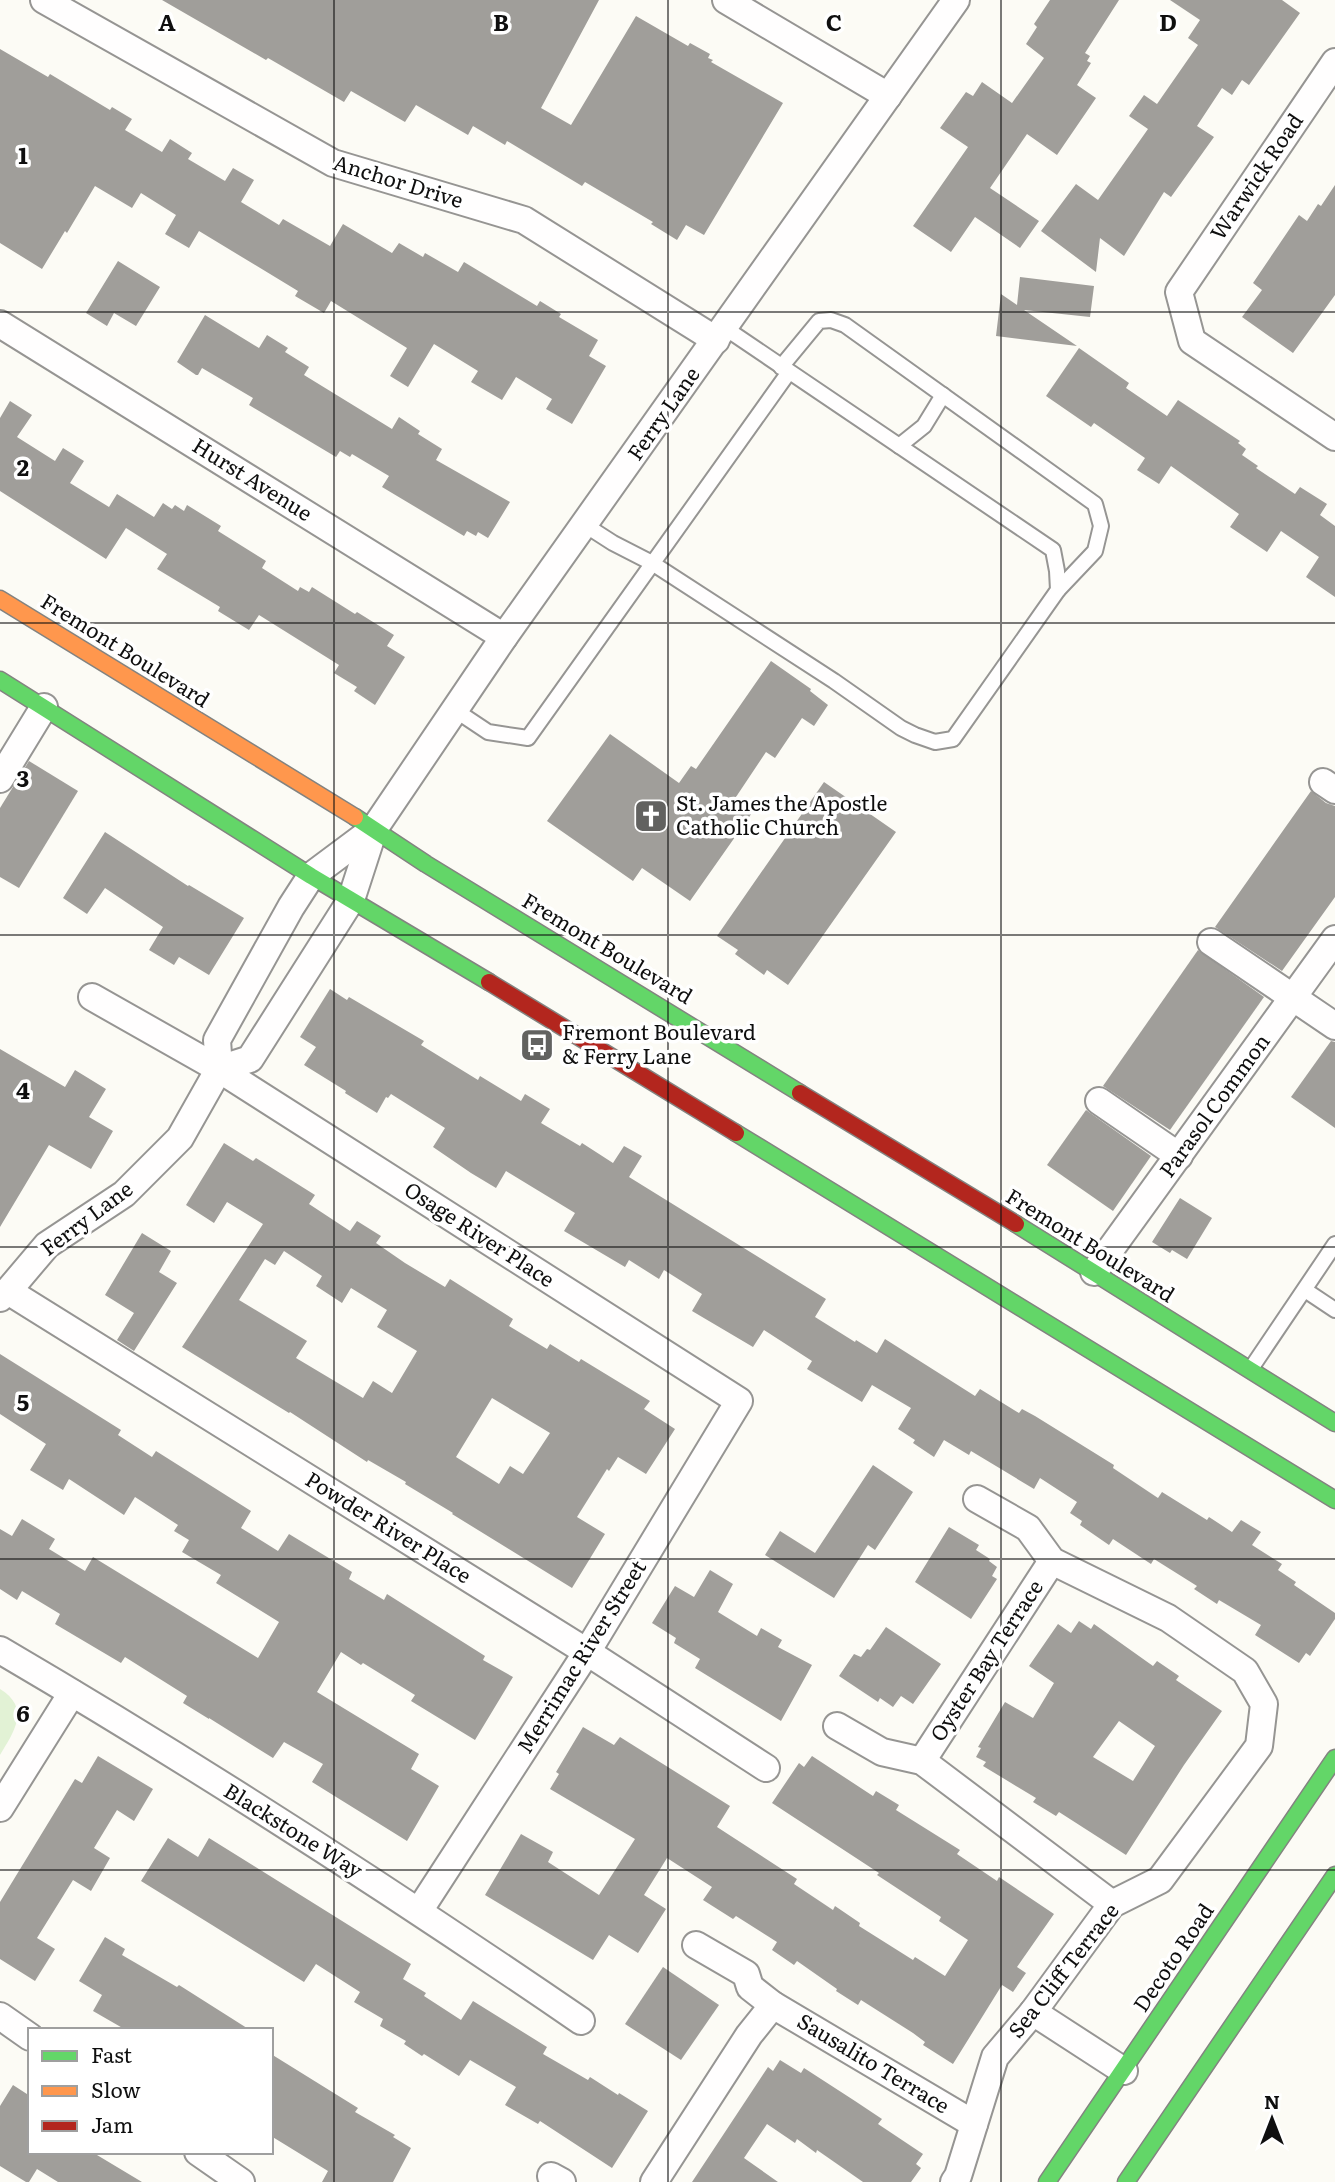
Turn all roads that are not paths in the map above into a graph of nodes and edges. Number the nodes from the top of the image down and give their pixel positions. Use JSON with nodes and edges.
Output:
{"nodes":[{"id":1,"x":44,"y":0,"type":"edge"},
{"id":2,"x":726,"y":0,"type":"edge"},
{"id":3,"x":956,"y":0,"type":"edge"},
{"id":4,"x":1335,"y":62,"type":"edge"},
{"id":5,"x":888,"y":96,"type":"junction"},
{"id":6,"x":0,"y":324,"type":"edge"},
{"id":7,"x":720,"y":334,"type":"junction"},
{"id":8,"x":785,"y":370,"type":"junction"},
{"id":9,"x":943,"y":395,"type":"junction"},
{"id":10,"x":1335,"y":437,"type":"edge"},
{"id":11,"x":899,"y":446,"type":"junction"},
{"id":12,"x":584,"y":526,"type":"junction"},
{"id":13,"x":652,"y":563,"type":"junction"},
{"id":14,"x":1058,"y":590,"type":"junction"},
{"id":15,"x":0,"y":599,"type":"edge"},
{"id":16,"x":504,"y":637,"type":"junction"},
{"id":17,"x":0,"y":680,"type":"edge"},
{"id":18,"x":44,"y":707,"type":"junction"},
{"id":19,"x":455,"y":710,"type":"junction"},
{"id":20,"x":0,"y":779,"type":"edge"},
{"id":21,"x":374,"y":829,"type":"junction"},
{"id":22,"x":311,"y":876,"type":"junction"},
{"id":23,"x":351,"y":900,"type":"junction"},
{"id":24,"x":1335,"y":939,"type":"edge"},
{"id":25,"x":1211,"y":942,"type":"dead end"},
{"id":26,"x":92,"y":997,"type":"dead end"},
{"id":27,"x":1294,"y":997,"type":"junction"},
{"id":28,"x":1335,"y":1026,"type":"edge"},
{"id":29,"x":219,"y":1069,"type":"junction"},
{"id":30,"x":1099,"y":1101,"type":"dead end"},
{"id":31,"x":1179,"y":1156,"type":"junction"},
{"id":32,"x":1335,"y":1244,"type":"edge"},
{"id":33,"x":1094,"y":1272,"type":"junction"},
{"id":34,"x":1305,"y":1290,"type":"junction"},
{"id":35,"x":4,"y":1294,"type":"edge"},
{"id":36,"x":1335,"y":1310,"type":"edge"},
{"id":37,"x":1250,"y":1370,"type":"junction"},
{"id":38,"x":739,"y":1401,"type":"joint"},
{"id":39,"x":1335,"y":1423,"type":"edge"},
{"id":40,"x":977,"y":1499,"type":"dead end"},
{"id":41,"x":1335,"y":1500,"type":"edge"},
{"id":42,"x":1052,"y":1560,"type":"junction"},
{"id":43,"x":0,"y":1650,"type":"edge"},
{"id":44,"x":587,"y":1652,"type":"junction"},
{"id":45,"x":72,"y":1693,"type":"junction"},
{"id":46,"x":837,"y":1726,"type":"dead end"},
{"id":47,"x":1335,"y":1758,"type":"edge"},
{"id":48,"x":922,"y":1761,"type":"junction"},
{"id":49,"x":766,"y":1768,"type":"dead end"},
{"id":50,"x":0,"y":1808,"type":"edge"},
{"id":51,"x":1335,"y":1875,"type":"edge"},
{"id":52,"x":1321,"y":1895,"type":"junction"},
{"id":53,"x":1112,"y":1904,"type":"junction"},
{"id":54,"x":1335,"y":1905,"type":"edge"},
{"id":55,"x":419,"y":1911,"type":"junction"},
{"id":56,"x":696,"y":1945,"type":"dead end"},
{"id":57,"x":773,"y":2005,"type":"junction"},
{"id":58,"x":1033,"y":2012,"type":"junction"},
{"id":59,"x":0,"y":2016,"type":"edge"},
{"id":60,"x":580,"y":2021,"type":"dead end"},
{"id":61,"x":28,"y":2036,"type":"edge"},
{"id":62,"x":1124,"y":2071,"type":"junction"},
{"id":63,"x":974,"y":2124,"type":"junction"},
{"id":64,"x":201,"y":2154,"type":"edge"},
{"id":65,"x":241,"y":2182,"type":"edge"},
{"id":66,"x":654,"y":2182,"type":"edge"},
{"id":67,"x":954,"y":2182,"type":"edge"},
{"id":68,"x":1047,"y":2182,"type":"edge"},
{"id":69,"x":1126,"y":2182,"type":"edge"}],
"edges":[{"from":1,"to":7,"type":"street","name":"Anchor Drive"},
{"from":2,"to":5,"type":"street"},
{"from":3,"to":5,"type":"street","name":"Ferry Lane"},
{"from":4,"to":10,"type":"street","name":"Warwick Road"},
{"from":5,"to":7,"type":"street","name":"Ferry Lane"},
{"from":6,"to":16,"type":"street","name":"Hurst Avenue"},
{"from":7,"to":8,"type":"lane"},
{"from":7,"to":12,"type":"street","name":"Ferry Lane"},
{"from":8,"to":9,"type":"lane"},
{"from":8,"to":11,"type":"lane"},
{"from":8,"to":13,"type":"lane"},
{"from":9,"to":11,"type":"lane"},
{"from":9,"to":14,"type":"lane"},
{"from":11,"to":14,"type":"lane"},
{"from":12,"to":13,"type":"lane"},
{"from":12,"to":16,"type":"street","name":"Ferry Lane"},
{"from":13,"to":14,"type":"lane"},
{"from":13,"to":19,"type":"lane"},
{"from":15,"to":21,"type":"main road","name":"Fremont Boulevard"},
{"from":16,"to":19,"type":"street","name":"Ferry Lane"},
{"from":17,"to":18,"type":"main road"},
{"from":18,"to":20,"type":"street"},
{"from":18,"to":22,"type":"main road"},
{"from":19,"to":21,"type":"street","name":"Ferry Lane"},
{"from":21,"to":22,"type":"street","name":"Ferry Lane"},
{"from":21,"to":23,"type":"street","name":"Ferry Lane"},
{"from":21,"to":33,"type":"main road","name":"Fremont Boulevard"},
{"from":22,"to":23,"type":"main road"},
{"from":22,"to":29,"type":"street","name":"Ferry Lane"},
{"from":23,"to":29,"type":"street","name":"Ferry Lane"},
{"from":23,"to":41,"type":"main road"},
{"from":24,"to":27,"type":"street","name":"Parasol Common"},
{"from":25,"to":27,"type":"street"},
{"from":26,"to":29,"type":"street","name":"Osage River Place"},
{"from":27,"to":28,"type":"street"},
{"from":27,"to":31,"type":"street","name":"Parasol Common"},
{"from":29,"to":35,"type":"street","name":"Ferry Lane"},
{"from":29,"to":38,"type":"street","name":"Osage River Place"},
{"from":30,"to":31,"type":"street"},
{"from":31,"to":33,"type":"street","name":"Parasol Common"},
{"from":32,"to":34,"type":"lane"},
{"from":33,"to":37,"type":"main road","name":"Fremont Boulevard"},
{"from":34,"to":36,"type":"lane"},
{"from":34,"to":37,"type":"lane"},
{"from":35,"to":44,"type":"street","name":"Powder River Place"},
{"from":37,"to":39,"type":"main road","name":"Fremont Boulevard"},
{"from":38,"to":44,"type":"street","name":"Merrimac River Street"},
{"from":40,"to":42,"type":"street","name":"Sea Cliff Terrace"},
{"from":42,"to":48,"type":"street","name":"Oyster Bay Terrace"},
{"from":42,"to":53,"type":"street","name":"Sea Cliff Terrace"},
{"from":43,"to":45,"type":"street","name":"Blackstone Way"},
{"from":44,"to":49,"type":"street","name":"Powder River Place"},
{"from":44,"to":55,"type":"street","name":"Merrimac River Street"},
{"from":45,"to":50,"type":"street"},
{"from":45,"to":55,"type":"street","name":"Blackstone Way"},
{"from":46,"to":48,"type":"street","name":"Oyster Bay Terrace"},
{"from":47,"to":62,"type":"main road","name":"Decoto Road"},
{"from":48,"to":53,"type":"street","name":"Oyster Bay Terrace"},
{"from":51,"to":52,"type":"main road"},
{"from":52,"to":54,"type":"lane"},
{"from":52,"to":69,"type":"main road"},
{"from":53,"to":58,"type":"street","name":"Sea Cliff Terrace"},
{"from":55,"to":60,"type":"street","name":"Blackstone Way"},
{"from":56,"to":57,"type":"street","name":"Sausalito Terrace"},
{"from":57,"to":63,"type":"street","name":"Sausalito Terrace"},
{"from":57,"to":66,"type":"street","name":"Sausalito Terrace"},
{"from":58,"to":62,"type":"street"},
{"from":58,"to":63,"type":"street","name":"Sea Cliff Terrace"},
{"from":59,"to":61,"type":"street"},
{"from":62,"to":68,"type":"main road","name":"Decoto Road"},
{"from":63,"to":67,"type":"street","name":"Sea Cliff Terrace"},
{"from":64,"to":65,"type":"street"}]}
